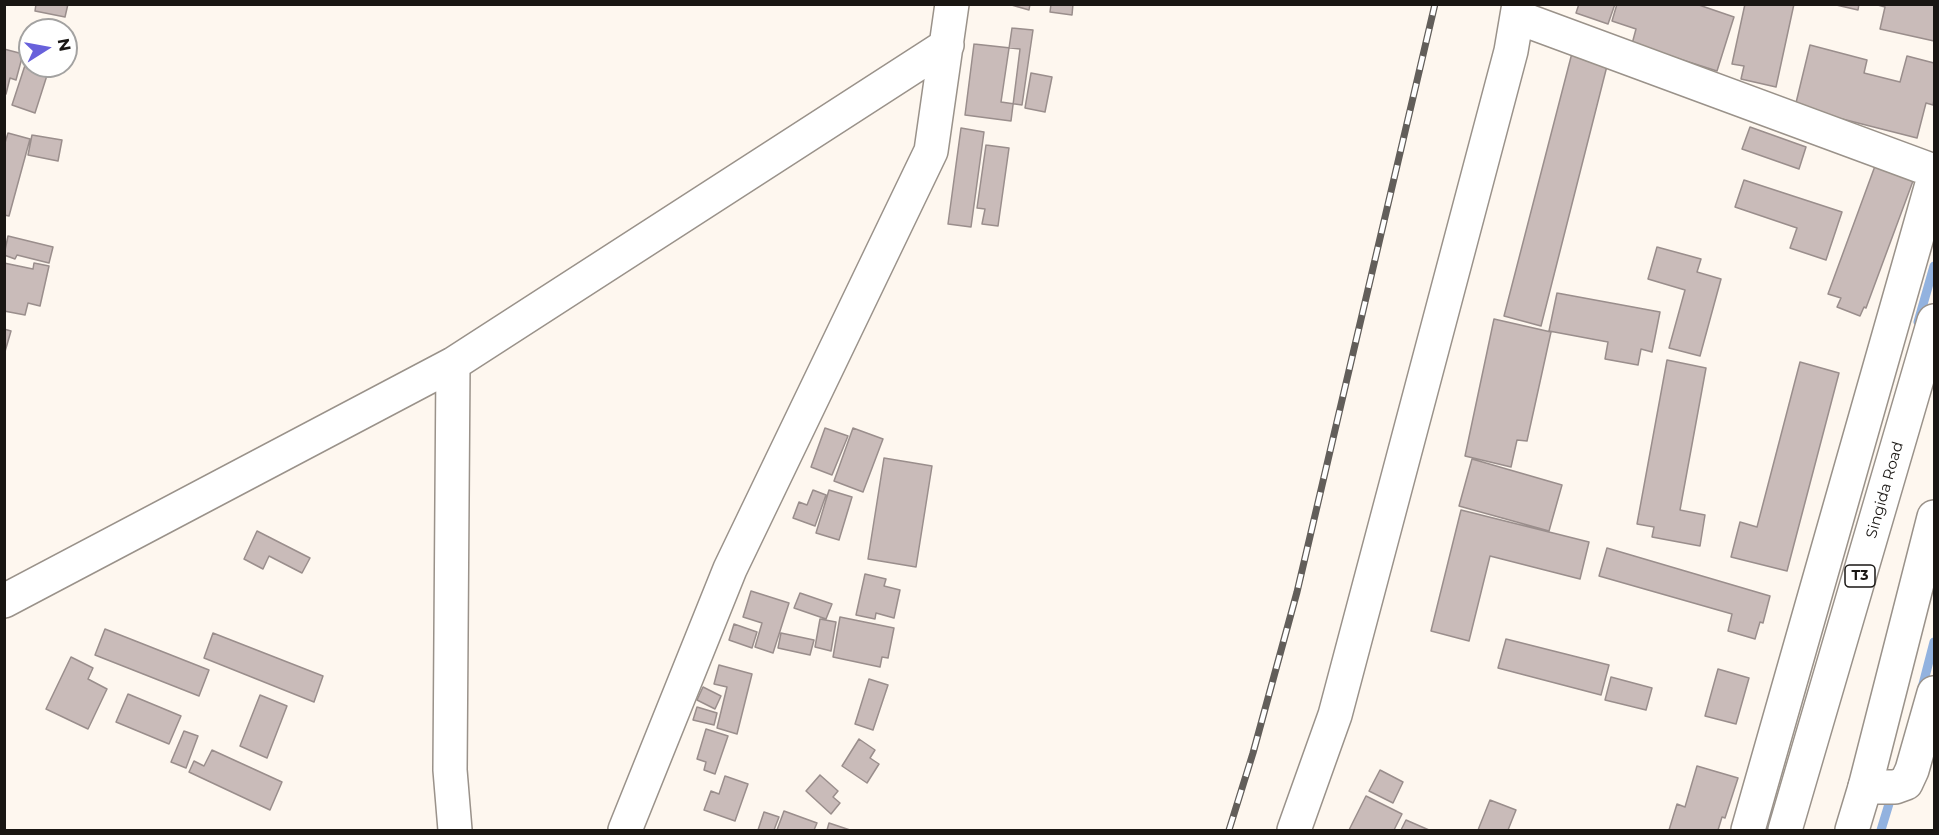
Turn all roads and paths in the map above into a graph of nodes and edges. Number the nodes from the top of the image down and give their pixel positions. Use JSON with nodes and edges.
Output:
{"nodes":[{"id":1,"x":952,"y":4,"type":"edge"},
{"id":2,"x":1518,"y":11,"type":"edge"},
{"id":3,"x":947,"y":45,"type":"junction"},
{"id":4,"x":1935,"y":171,"type":"edge"},
{"id":5,"x":1935,"y":177,"type":"edge"},
{"id":6,"x":1935,"y":321,"type":"edge"},
{"id":7,"x":453,"y":364,"type":"junction"},
{"id":8,"x":1935,"y":517,"type":"edge"},
{"id":9,"x":4,"y":601,"type":"edge"},
{"id":10,"x":1935,"y":693,"type":"edge"},
{"id":11,"x":1865,"y":787,"type":"junction"},
{"id":12,"x":455,"y":831,"type":"edge"},
{"id":13,"x":625,"y":831,"type":"edge"},
{"id":14,"x":1294,"y":831,"type":"edge"},
{"id":15,"x":1748,"y":831,"type":"edge"},
{"id":16,"x":1785,"y":831,"type":"edge"},
{"id":17,"x":1852,"y":831,"type":"edge"}],
"edges":[{"from":1,"to":3,"type":"main road"},
{"from":2,"to":4,"type":"main road"},
{"from":2,"to":14,"type":"main road"},
{"from":3,"to":7,"type":"main road"},
{"from":3,"to":13,"type":"main road"},
{"from":5,"to":15,"type":"main road"},
{"from":6,"to":16,"type":"main road","name":"Singida Road","number":"T3"},
{"from":7,"to":9,"type":"main road"},
{"from":7,"to":12,"type":"main road"},
{"from":8,"to":11,"type":"main road"},
{"from":10,"to":11,"type":"main road"},
{"from":11,"to":17,"type":"main road"}]}
